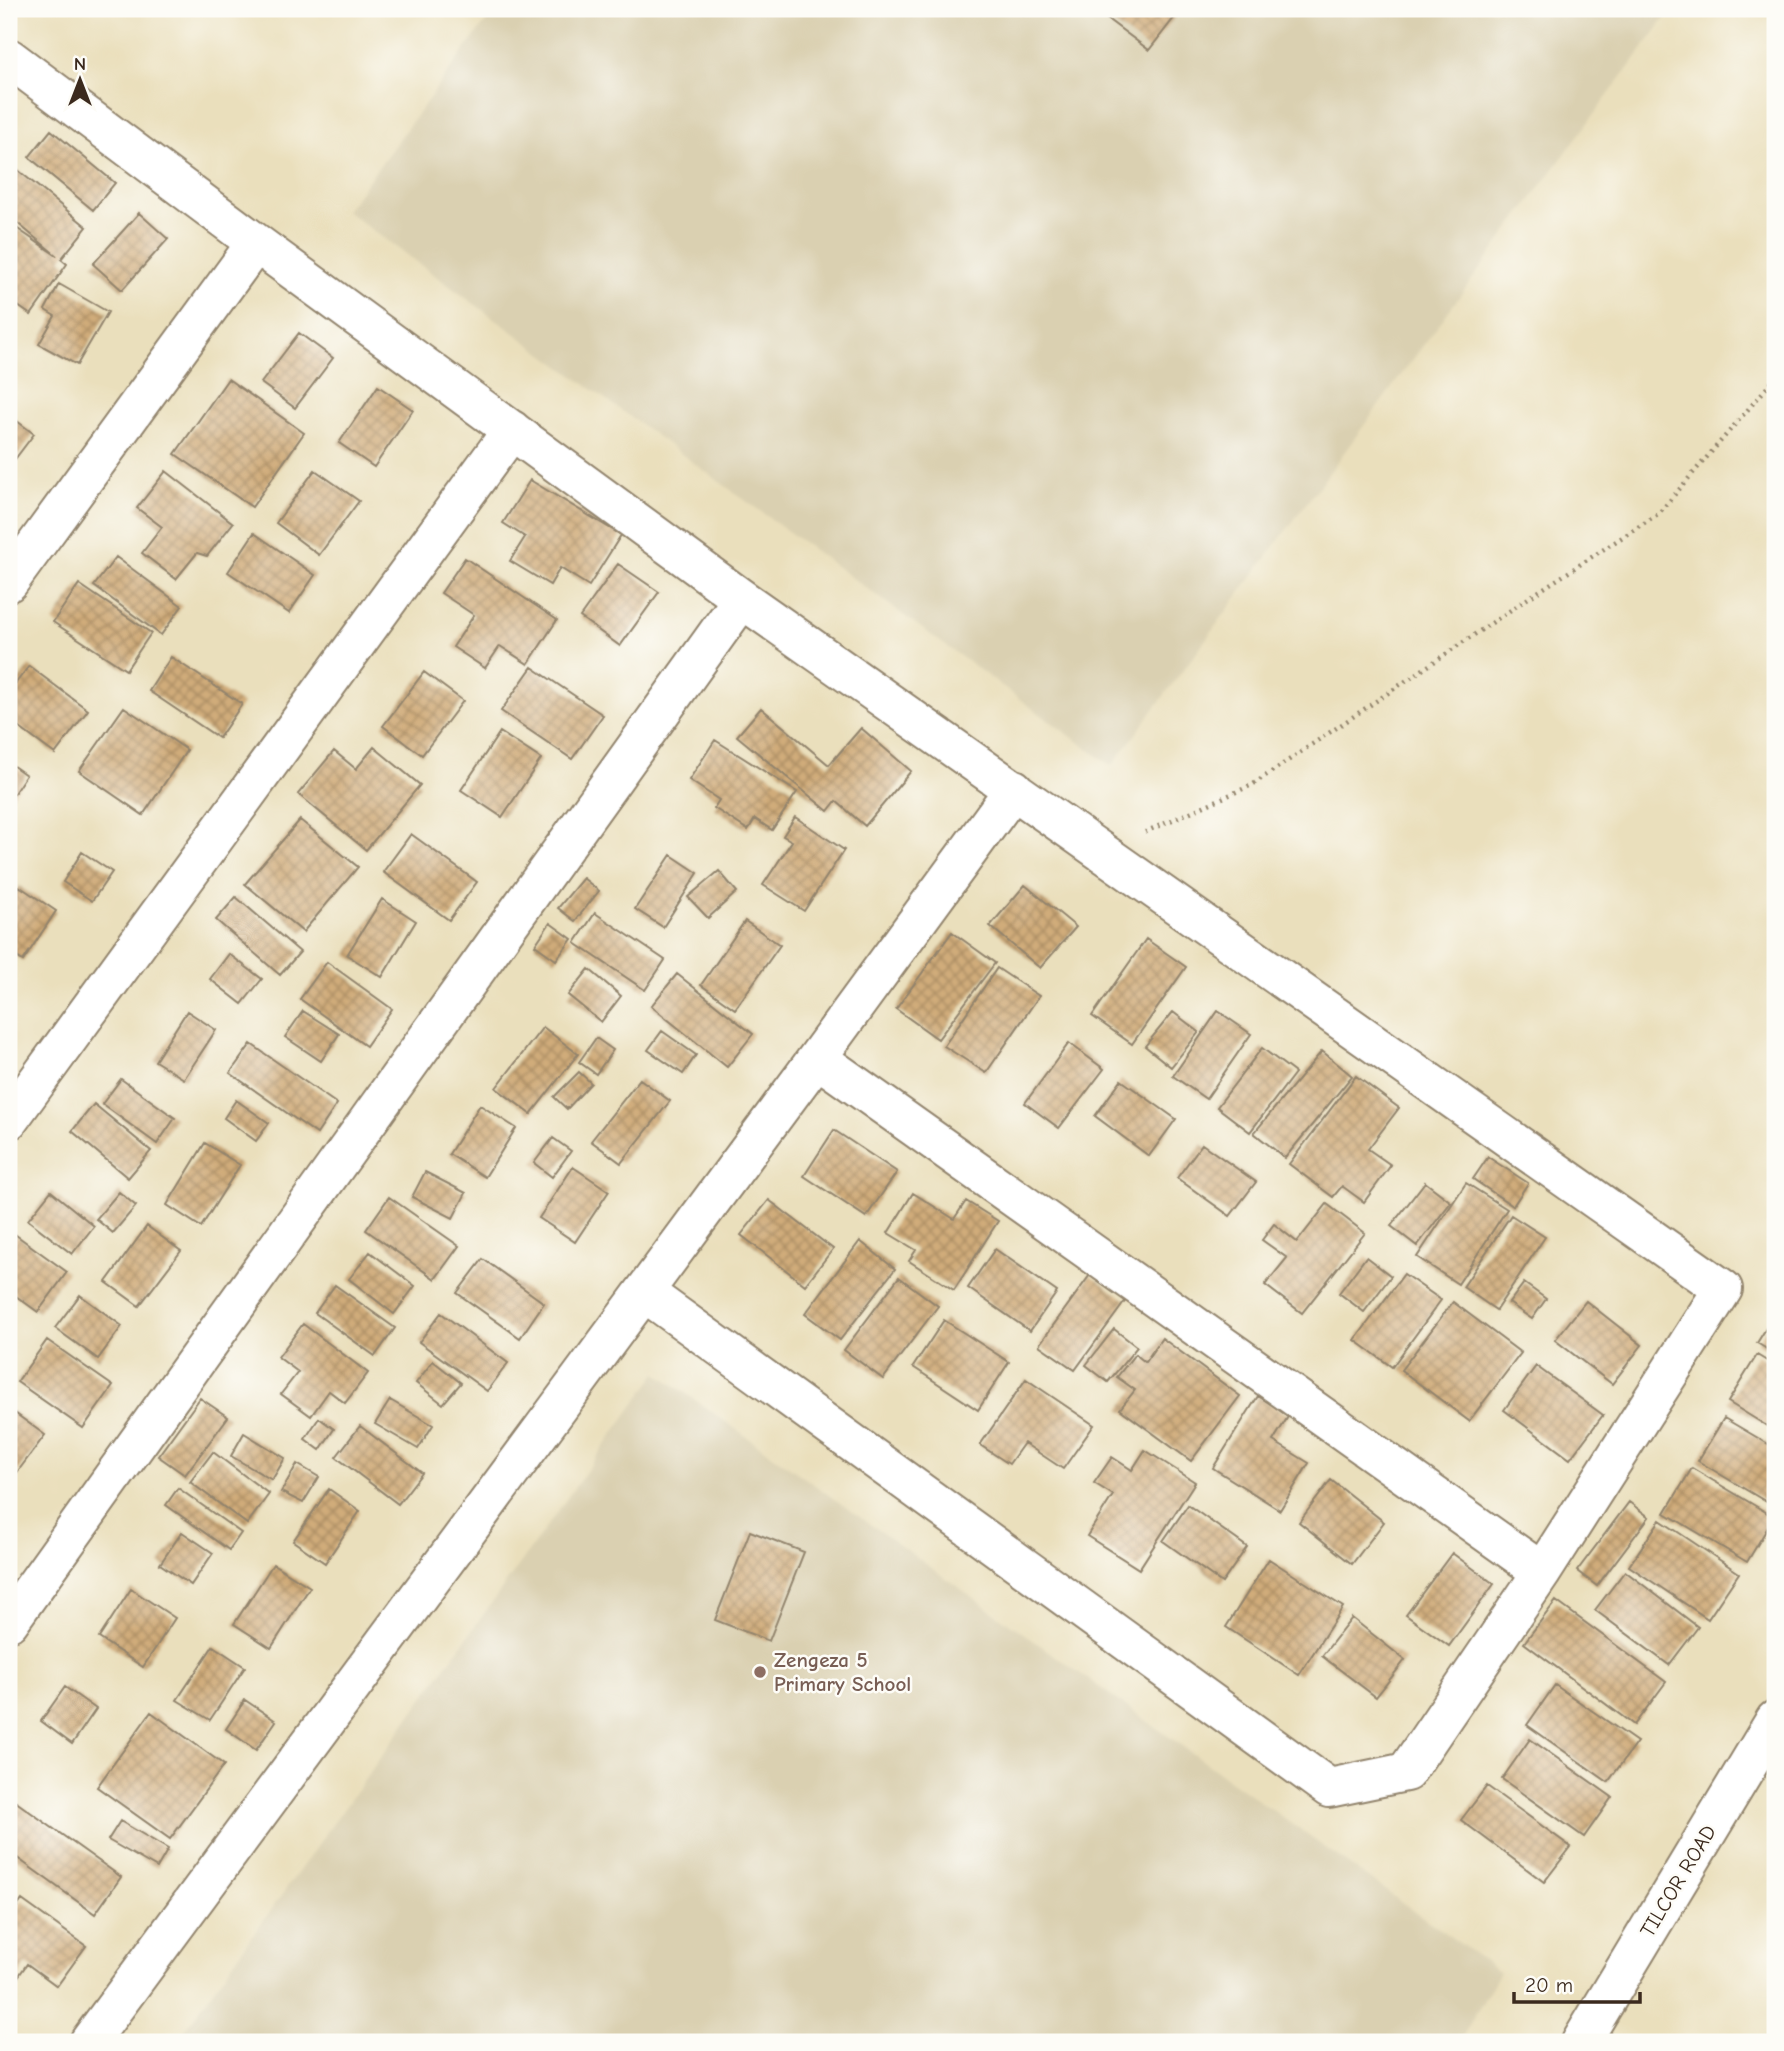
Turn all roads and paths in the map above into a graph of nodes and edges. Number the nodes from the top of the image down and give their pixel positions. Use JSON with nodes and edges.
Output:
{"nodes":[{"id":1,"x":9,"y":59,"type":"edge"},
{"id":2,"x":256,"y":243,"type":"junction"},
{"id":3,"x":1775,"y":378,"type":"edge"},
{"id":4,"x":512,"y":430,"type":"junction"},
{"id":5,"x":9,"y":582,"type":"edge"},
{"id":6,"x":742,"y":599,"type":"junction"},
{"id":7,"x":1014,"y":789,"type":"junction"},
{"id":8,"x":1102,"y":851,"type":"junction"},
{"id":9,"x":817,"y":1058,"type":"junction"},
{"id":10,"x":9,"y":1120,"type":"edge"},
{"id":11,"x":643,"y":1292,"type":"junction"},
{"id":12,"x":1542,"y":1572,"type":"junction"},
{"id":13,"x":9,"y":1622,"type":"edge"},
{"id":14,"x":1775,"y":1720,"type":"edge"},
{"id":15,"x":89,"y":2042,"type":"edge"},
{"id":16,"x":1581,"y":2042,"type":"edge"}],
"edges":[{"from":1,"to":2,"type":"street"},
{"from":2,"to":4,"type":"street"},
{"from":2,"to":5,"type":"street"},
{"from":3,"to":8,"type":"path"},
{"from":4,"to":6,"type":"street"},
{"from":4,"to":10,"type":"street"},
{"from":6,"to":7,"type":"street"},
{"from":6,"to":13,"type":"street"},
{"from":7,"to":8,"type":"street"},
{"from":7,"to":9,"type":"street"},
{"from":8,"to":12,"type":"street"},
{"from":9,"to":11,"type":"street"},
{"from":9,"to":12,"type":"street"},
{"from":11,"to":12,"type":"street"},
{"from":11,"to":15,"type":"street"},
{"from":14,"to":16,"type":"street","name":"TILCOR ROAD"}]}
